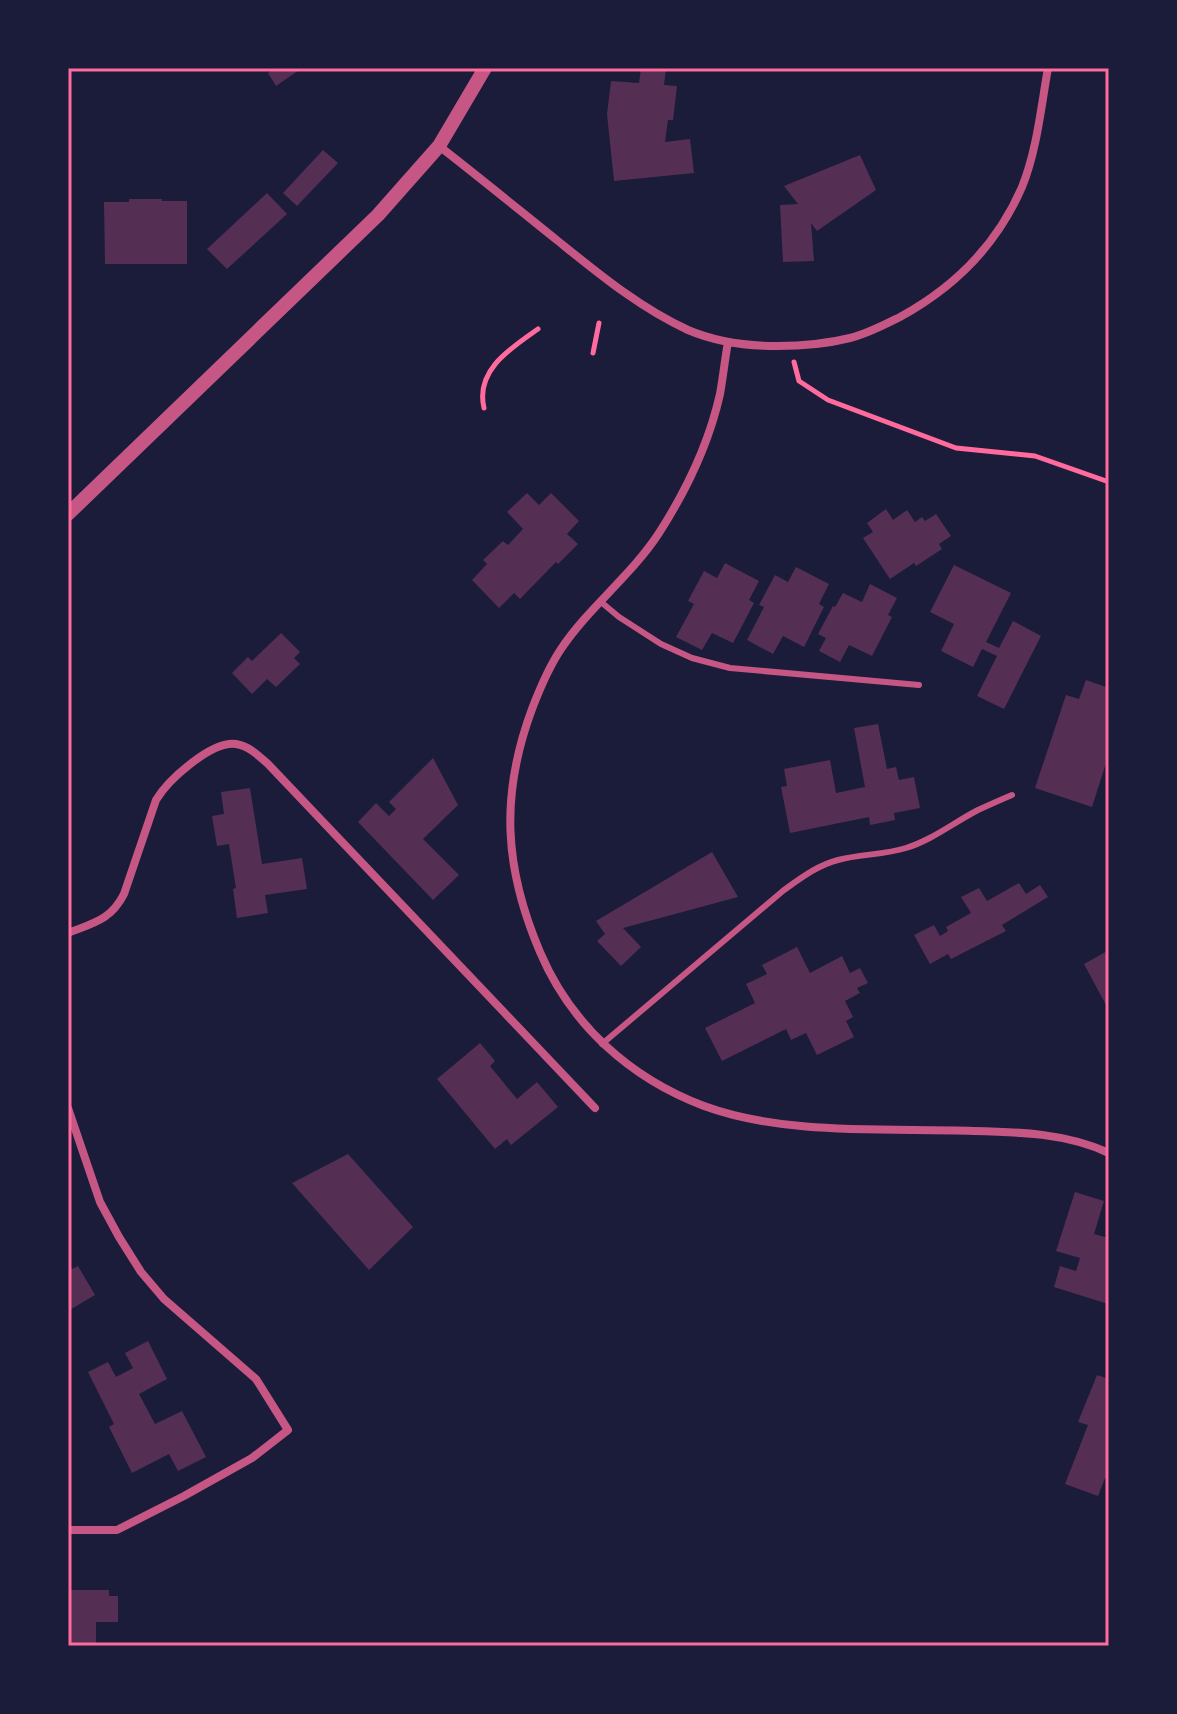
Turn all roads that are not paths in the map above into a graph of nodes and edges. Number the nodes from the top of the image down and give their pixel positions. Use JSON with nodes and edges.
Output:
{"nodes":[{"id":1,"x":485,"y":68,"type":"edge"},
{"id":2,"x":1048,"y":68,"type":"edge"},
{"id":3,"x":439,"y":146,"type":"junction"},
{"id":4,"x":728,"y":342,"type":"junction"},
{"id":5,"x":68,"y":514,"type":"edge"},
{"id":6,"x":601,"y":602,"type":"junction"},
{"id":7,"x":919,"y":685,"type":"dead end"},
{"id":8,"x":1012,"y":795,"type":"dead end"},
{"id":9,"x":68,"y":933,"type":"edge"},
{"id":10,"x":602,"y":1044,"type":"junction"},
{"id":11,"x":68,"y":1108,"type":"edge"},
{"id":12,"x":595,"y":1108,"type":"dead end"},
{"id":13,"x":1109,"y":1153,"type":"edge"},
{"id":14,"x":68,"y":1530,"type":"edge"}],
"edges":[{"from":1,"to":3,"type":"street"},
{"from":2,"to":4,"type":"street"},
{"from":3,"to":4,"type":"street"},
{"from":3,"to":5,"type":"street"},
{"from":4,"to":6,"type":"street"},
{"from":6,"to":7,"type":"lane"},
{"from":6,"to":10,"type":"street"},
{"from":8,"to":10,"type":"lane"},
{"from":9,"to":12,"type":"street"},
{"from":10,"to":13,"type":"street"},
{"from":11,"to":14,"type":"street"}]}
